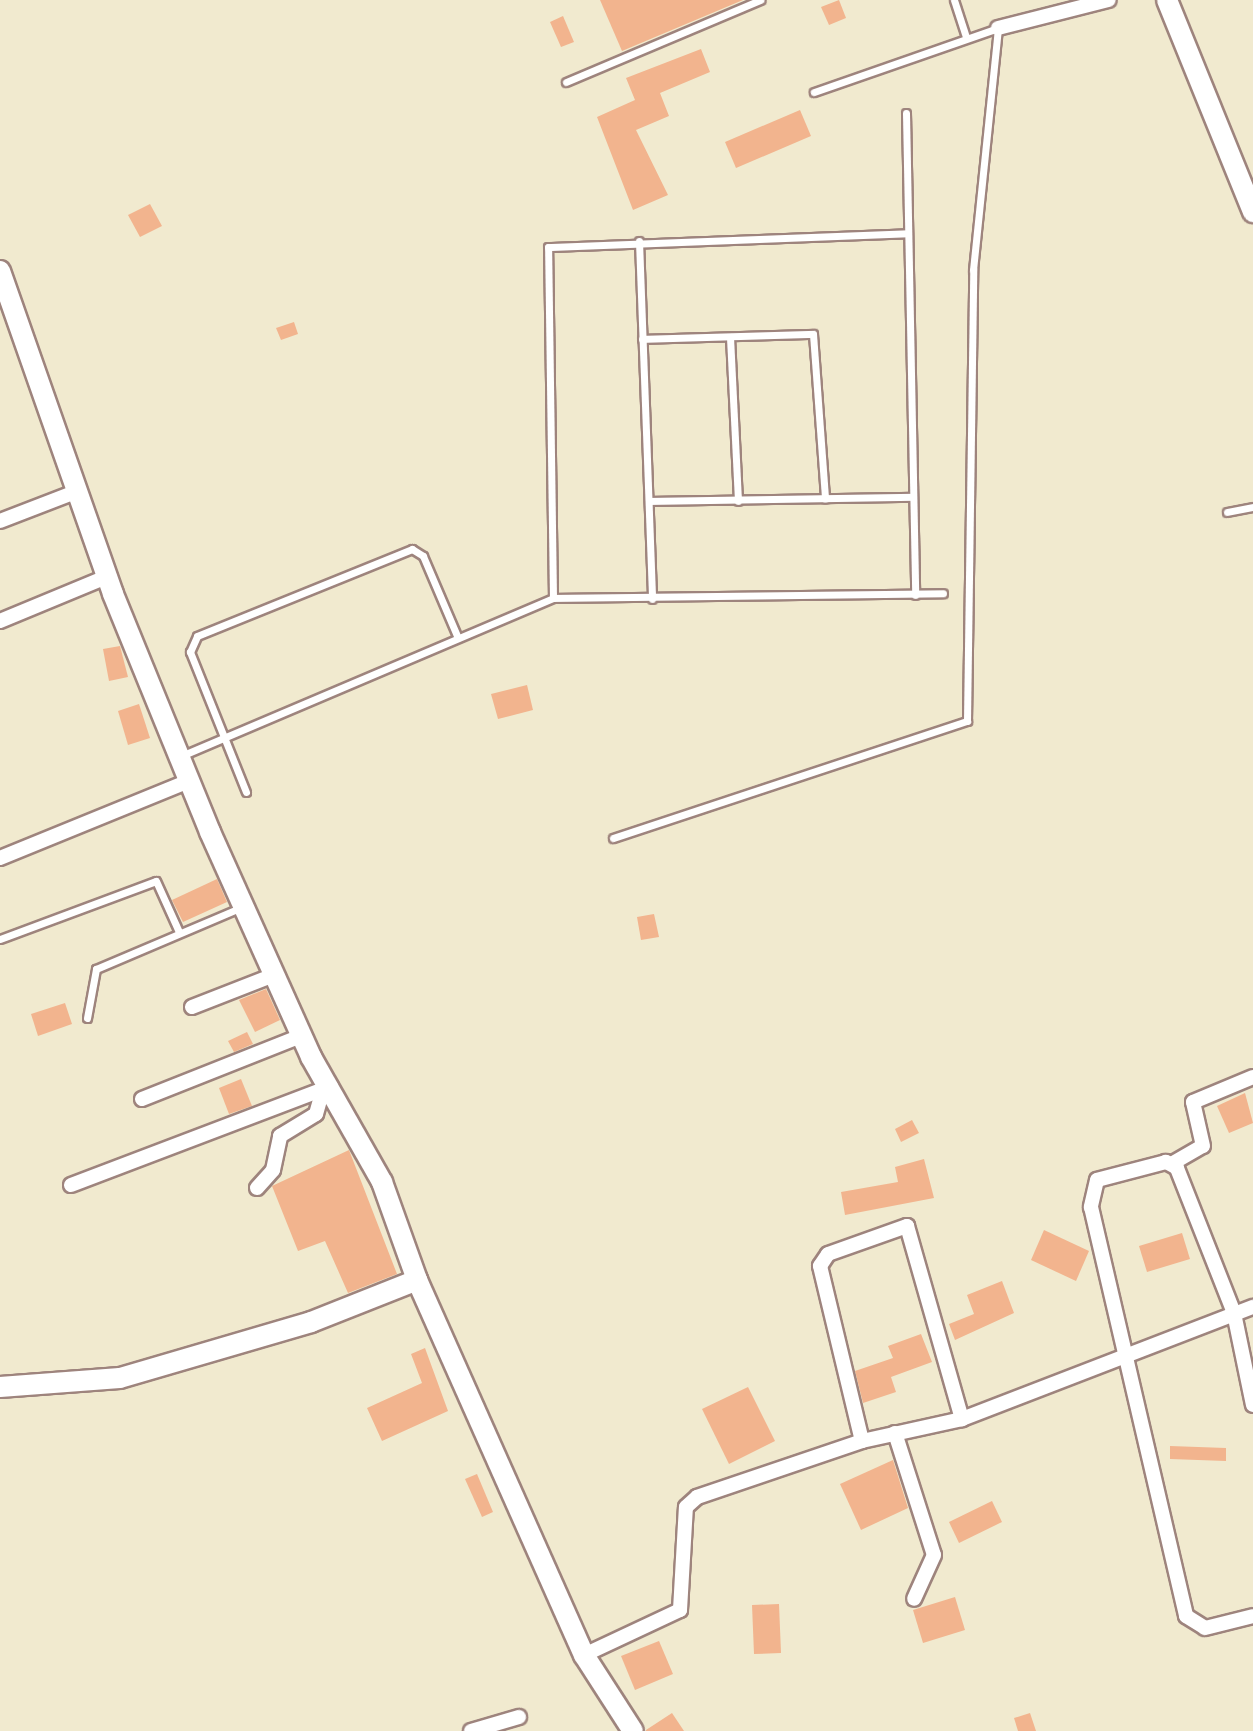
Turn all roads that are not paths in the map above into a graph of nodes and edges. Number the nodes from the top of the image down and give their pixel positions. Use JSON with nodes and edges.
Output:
{"nodes":[{"id":1,"x":760,"y":0,"type":"edge"},
{"id":2,"x":954,"y":0,"type":"edge"},
{"id":3,"x":1109,"y":0,"type":"edge"},
{"id":4,"x":1167,"y":0,"type":"edge"},
{"id":5,"x":998,"y":28,"type":"junction"},
{"id":6,"x":966,"y":36,"type":"junction"},
{"id":7,"x":566,"y":82,"type":"dead end"},
{"id":8,"x":814,"y":92,"type":"dead end"},
{"id":9,"x":906,"y":113,"type":"dead end"},
{"id":10,"x":1253,"y":212,"type":"edge"},
{"id":11,"x":905,"y":233,"type":"junction"},
{"id":12,"x":639,"y":241,"type":"junction"},
{"id":13,"x":0,"y":271,"type":"edge"},
{"id":14,"x":730,"y":337,"type":"junction"},
{"id":15,"x":642,"y":339,"type":"junction"},
{"id":16,"x":75,"y":492,"type":"junction"},
{"id":17,"x":912,"y":497,"type":"junction"},
{"id":18,"x":825,"y":499,"type":"junction"},
{"id":19,"x":650,"y":501,"type":"junction"},
{"id":20,"x":738,"y":501,"type":"junction"},
{"id":21,"x":1253,"y":507,"type":"edge"},
{"id":22,"x":1227,"y":512,"type":"dead end"},
{"id":23,"x":0,"y":521,"type":"edge"},
{"id":24,"x":106,"y":577,"type":"junction"},
{"id":25,"x":943,"y":593,"type":"dead end"},
{"id":26,"x":915,"y":595,"type":"junction"},
{"id":27,"x":553,"y":598,"type":"junction"},
{"id":28,"x":652,"y":599,"type":"junction"},
{"id":29,"x":0,"y":621,"type":"edge"},
{"id":30,"x":458,"y":638,"type":"junction"},
{"id":31,"x":226,"y":737,"type":"junction"},
{"id":32,"x":179,"y":757,"type":"junction"},
{"id":33,"x":189,"y":781,"type":"junction"},
{"id":34,"x":246,"y":792,"type":"dead end"},
{"id":35,"x":613,"y":838,"type":"dead end"},
{"id":36,"x":0,"y":858,"type":"edge"},
{"id":37,"x":243,"y":907,"type":"junction"},
{"id":38,"x":179,"y":932,"type":"junction"},
{"id":39,"x":0,"y":939,"type":"edge"},
{"id":40,"x":274,"y":975,"type":"junction"},
{"id":41,"x":192,"y":1007,"type":"dead end"},
{"id":42,"x":87,"y":1018,"type":"dead end"},
{"id":43,"x":301,"y":1036,"type":"junction"},
{"id":44,"x":1253,"y":1077,"type":"edge"},
{"id":45,"x":327,"y":1088,"type":"junction"},
{"id":46,"x":142,"y":1099,"type":"dead end"},
{"id":47,"x":1173,"y":1163,"type":"junction"},
{"id":48,"x":71,"y":1185,"type":"dead end"},
{"id":49,"x":257,"y":1188,"type":"dead end"},
{"id":50,"x":417,"y":1280,"type":"junction"},
{"id":51,"x":1253,"y":1307,"type":"edge"},
{"id":52,"x":1234,"y":1313,"type":"junction"},
{"id":53,"x":1126,"y":1359,"type":"junction"},
{"id":54,"x":0,"y":1387,"type":"edge"},
{"id":55,"x":1253,"y":1405,"type":"edge"},
{"id":56,"x":962,"y":1419,"type":"junction"},
{"id":57,"x":895,"y":1433,"type":"junction"},
{"id":58,"x":862,"y":1441,"type":"junction"},
{"id":59,"x":914,"y":1599,"type":"dead end"},
{"id":60,"x":1253,"y":1616,"type":"edge"},
{"id":61,"x":584,"y":1655,"type":"junction"},
{"id":62,"x":519,"y":1717,"type":"dead end"},
{"id":63,"x":471,"y":1731,"type":"edge"},
{"id":64,"x":633,"y":1731,"type":"edge"}],
"edges":[{"from":1,"to":7,"type":"lane"},
{"from":2,"to":6,"type":"lane"},
{"from":3,"to":5,"type":"street"},
{"from":4,"to":10,"type":"street"},
{"from":5,"to":6,"type":"lane"},
{"from":5,"to":35,"type":"lane"},
{"from":6,"to":8,"type":"lane"},
{"from":9,"to":11,"type":"lane"},
{"from":11,"to":12,"type":"lane"},
{"from":11,"to":17,"type":"lane"},
{"from":12,"to":15,"type":"lane"},
{"from":12,"to":27,"type":"lane"},
{"from":13,"to":16,"type":"street"},
{"from":14,"to":15,"type":"lane"},
{"from":14,"to":18,"type":"lane"},
{"from":14,"to":20,"type":"lane"},
{"from":15,"to":19,"type":"lane"},
{"from":16,"to":23,"type":"street"},
{"from":16,"to":24,"type":"street"},
{"from":17,"to":18,"type":"lane"},
{"from":17,"to":26,"type":"lane"},
{"from":18,"to":20,"type":"lane"},
{"from":19,"to":20,"type":"lane"},
{"from":19,"to":28,"type":"lane"},
{"from":21,"to":22,"type":"lane"},
{"from":24,"to":29,"type":"street"},
{"from":24,"to":32,"type":"street"},
{"from":25,"to":26,"type":"lane"},
{"from":26,"to":28,"type":"lane"},
{"from":27,"to":28,"type":"lane"},
{"from":27,"to":30,"type":"lane"},
{"from":30,"to":31,"type":"lane"},
{"from":30,"to":31,"type":"lane"},
{"from":31,"to":32,"type":"lane"},
{"from":31,"to":34,"type":"lane"},
{"from":32,"to":33,"type":"street"},
{"from":33,"to":36,"type":"street"},
{"from":33,"to":37,"type":"street"},
{"from":37,"to":38,"type":"lane"},
{"from":37,"to":40,"type":"street"},
{"from":38,"to":39,"type":"lane"},
{"from":38,"to":42,"type":"lane"},
{"from":40,"to":41,"type":"street"},
{"from":40,"to":43,"type":"street"},
{"from":43,"to":45,"type":"street"},
{"from":43,"to":46,"type":"street"},
{"from":44,"to":47,"type":"street"},
{"from":45,"to":48,"type":"street"},
{"from":45,"to":49,"type":"street"},
{"from":45,"to":50,"type":"street"},
{"from":47,"to":52,"type":"street"},
{"from":47,"to":53,"type":"street"},
{"from":50,"to":54,"type":"street"},
{"from":50,"to":61,"type":"street"},
{"from":51,"to":52,"type":"street"},
{"from":52,"to":53,"type":"street"},
{"from":52,"to":55,"type":"street"},
{"from":53,"to":56,"type":"street"},
{"from":53,"to":60,"type":"street"},
{"from":56,"to":57,"type":"street"},
{"from":56,"to":58,"type":"street"},
{"from":57,"to":58,"type":"street"},
{"from":57,"to":59,"type":"street"},
{"from":58,"to":61,"type":"street"},
{"from":61,"to":64,"type":"street"},
{"from":62,"to":63,"type":"street"}]}
